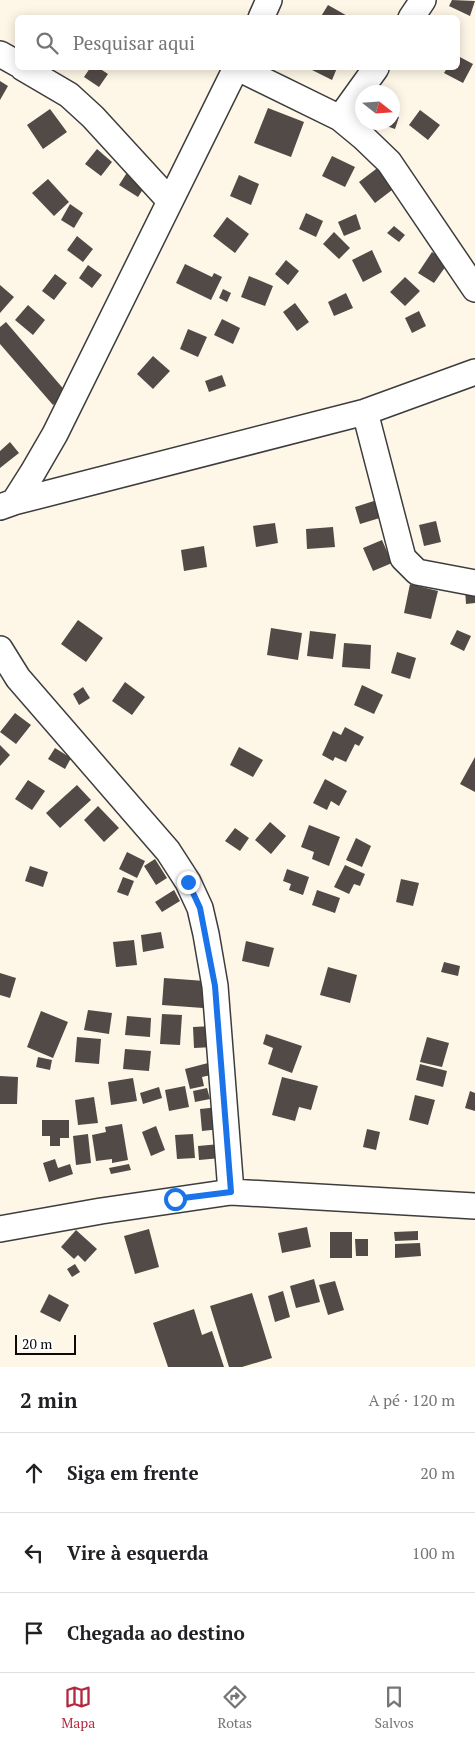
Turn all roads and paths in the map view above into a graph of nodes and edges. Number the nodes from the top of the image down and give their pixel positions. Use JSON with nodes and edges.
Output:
{"nodes":[{"id":1,"x":269,"y":0,"type":"edge"},
{"id":2,"x":423,"y":0,"type":"edge"},
{"id":3,"x":262,"y":15,"type":"edge"},
{"id":4,"x":413,"y":15,"type":"edge"},
{"id":5,"x":0,"y":54,"type":"edge"},
{"id":6,"x":15,"y":62,"type":"edge"},
{"id":7,"x":27,"y":70,"type":"edge"},
{"id":8,"x":236,"y":70,"type":"edge"},
{"id":9,"x":241,"y":70,"type":"edge"},
{"id":10,"x":375,"y":70,"type":"edge"},
{"id":11,"x":340,"y":118,"type":"junction"},
{"id":12,"x":170,"y":201,"type":"junction"},
{"id":13,"x":475,"y":289,"type":"edge"},
{"id":14,"x":475,"y":372,"type":"edge"},
{"id":15,"x":365,"y":412,"type":"junction"},
{"id":16,"x":7,"y":505,"type":"edge"},
{"id":17,"x":475,"y":583,"type":"edge"},
{"id":18,"x":0,"y":649,"type":"edge"},
{"id":19,"x":231,"y":1192,"type":"junction"},
{"id":20,"x":475,"y":1206,"type":"edge"},
{"id":21,"x":0,"y":1229,"type":"edge"}],
"edges":[{"from":1,"to":3,"type":"street"},
{"from":2,"to":4,"type":"street"},
{"from":5,"to":6,"type":"street"},
{"from":7,"to":12,"type":"street"},
{"from":8,"to":12,"type":"street"},
{"from":9,"to":11,"type":"street"},
{"from":10,"to":11,"type":"street"},
{"from":11,"to":13,"type":"street"},
{"from":12,"to":16,"type":"street"},
{"from":14,"to":15,"type":"street"},
{"from":15,"to":16,"type":"street"},
{"from":15,"to":17,"type":"street"},
{"from":18,"to":19,"type":"street"},
{"from":19,"to":20,"type":"street"},
{"from":19,"to":21,"type":"street"}]}
